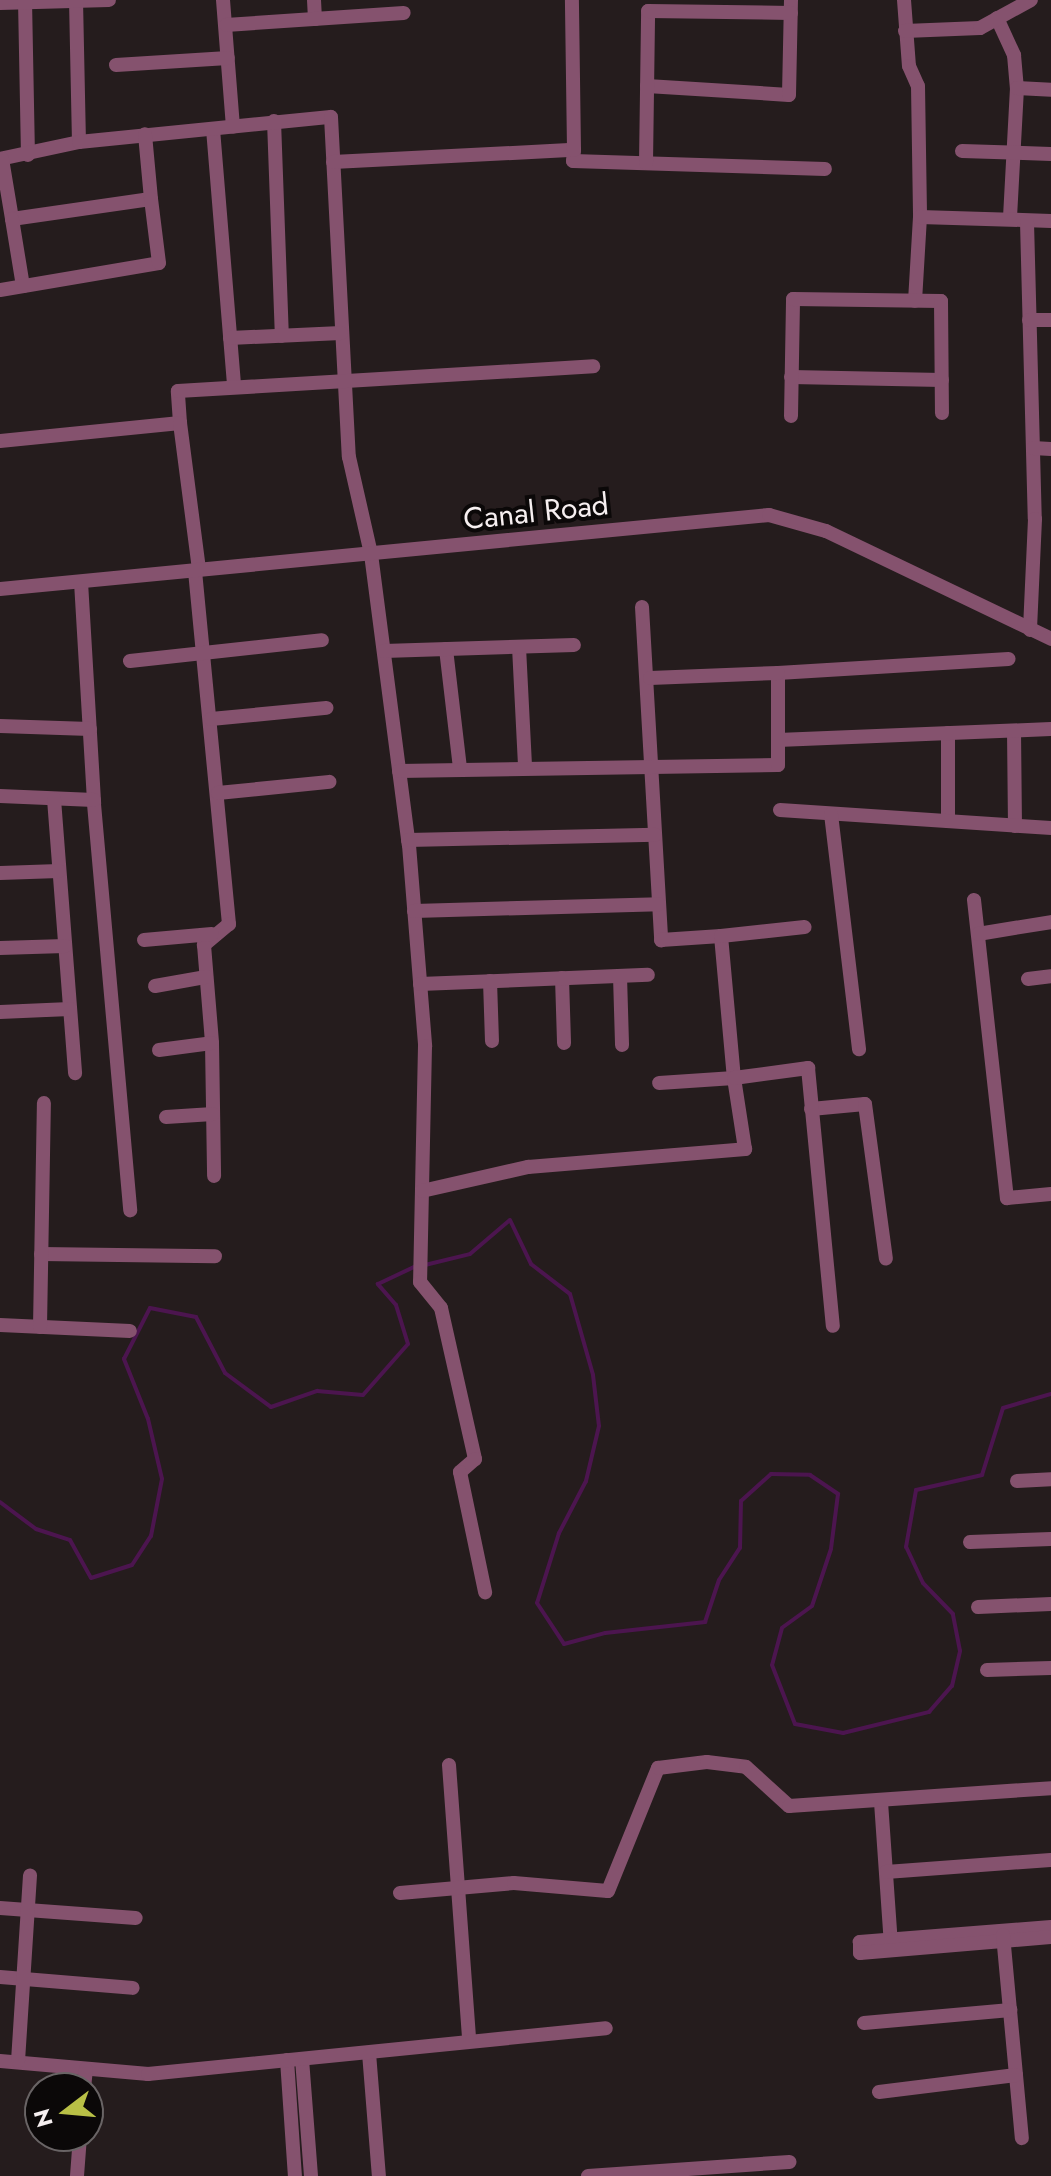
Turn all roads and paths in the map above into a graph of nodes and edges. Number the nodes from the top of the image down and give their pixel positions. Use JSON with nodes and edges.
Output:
{"nodes":[{"id":1,"x":109,"y":0,"type":"edge"},
{"id":2,"x":223,"y":0,"type":"edge"},
{"id":3,"x":314,"y":0,"type":"edge"},
{"id":4,"x":572,"y":0,"type":"edge"},
{"id":5,"x":904,"y":0,"type":"edge"},
{"id":6,"x":1031,"y":0,"type":"edge"},
{"id":7,"x":76,"y":1,"type":"edge"},
{"id":8,"x":25,"y":2,"type":"edge"},
{"id":9,"x":0,"y":3,"type":"edge"},
{"id":10,"x":648,"y":6,"type":"edge"},
{"id":11,"x":717,"y":6,"type":"edge"},
{"id":12,"x":791,"y":6,"type":"edge"},
{"id":13,"x":1004,"y":10,"type":"edge"},
{"id":14,"x":404,"y":13,"type":"dead end"},
{"id":15,"x":315,"y":19,"type":"junction"},
{"id":16,"x":226,"y":25,"type":"junction"},
{"id":17,"x":905,"y":31,"type":"junction"},
{"id":18,"x":228,"y":58,"type":"junction"},
{"id":19,"x":116,"y":65,"type":"dead end"},
{"id":20,"x":647,"y":86,"type":"junction"},
{"id":21,"x":1017,"y":88,"type":"junction"},
{"id":22,"x":1051,"y":90,"type":"edge"},
{"id":23,"x":274,"y":121,"type":"junction"},
{"id":24,"x":233,"y":127,"type":"junction"},
{"id":25,"x":213,"y":129,"type":"junction"},
{"id":26,"x":145,"y":134,"type":"junction"},
{"id":27,"x":79,"y":142,"type":"junction"},
{"id":28,"x":574,"y":150,"type":"junction"},
{"id":29,"x":962,"y":151,"type":"dead end"},
{"id":30,"x":1013,"y":152,"type":"junction"},
{"id":31,"x":1051,"y":154,"type":"edge"},
{"id":32,"x":28,"y":155,"type":"junction"},
{"id":33,"x":1,"y":159,"type":"edge"},
{"id":34,"x":333,"y":162,"type":"junction"},
{"id":35,"x":646,"y":163,"type":"junction"},
{"id":36,"x":825,"y":169,"type":"dead end"},
{"id":37,"x":151,"y":199,"type":"junction"},
{"id":38,"x":1010,"y":216,"type":"junction"},
{"id":39,"x":920,"y":217,"type":"junction"},
{"id":40,"x":12,"y":219,"type":"junction"},
{"id":41,"x":1051,"y":221,"type":"edge"},
{"id":42,"x":1027,"y":222,"type":"junction"},
{"id":43,"x":23,"y":286,"type":"junction"},
{"id":44,"x":0,"y":290,"type":"edge"},
{"id":45,"x":915,"y":301,"type":"junction"},
{"id":46,"x":1029,"y":320,"type":"junction"},
{"id":47,"x":1051,"y":320,"type":"edge"},
{"id":48,"x":341,"y":333,"type":"junction"},
{"id":49,"x":282,"y":336,"type":"junction"},
{"id":50,"x":230,"y":338,"type":"junction"},
{"id":51,"x":593,"y":366,"type":"dead end"},
{"id":52,"x":343,"y":377,"type":"junction"},
{"id":53,"x":791,"y":377,"type":"junction"},
{"id":54,"x":942,"y":380,"type":"junction"},
{"id":55,"x":234,"y":385,"type":"junction"},
{"id":56,"x":942,"y":413,"type":"dead end"},
{"id":57,"x":791,"y":416,"type":"dead end"},
{"id":58,"x":180,"y":423,"type":"junction"},
{"id":59,"x":0,"y":441,"type":"edge"},
{"id":60,"x":1033,"y":448,"type":"junction"},
{"id":61,"x":1051,"y":449,"type":"edge"},
{"id":62,"x":1035,"y":519,"type":"junction"},
{"id":63,"x":1051,"y":527,"type":"edge"},
{"id":64,"x":371,"y":554,"type":"junction"},
{"id":65,"x":197,"y":570,"type":"junction"},
{"id":66,"x":81,"y":582,"type":"junction"},
{"id":67,"x":0,"y":589,"type":"edge"},
{"id":68,"x":642,"y":607,"type":"dead end"},
{"id":69,"x":1030,"y":630,"type":"junction"},
{"id":70,"x":1051,"y":639,"type":"edge"},
{"id":71,"x":322,"y":640,"type":"dead end"},
{"id":72,"x":574,"y":645,"type":"dead end"},
{"id":73,"x":519,"y":647,"type":"junction"},
{"id":74,"x":446,"y":649,"type":"junction"},
{"id":75,"x":384,"y":651,"type":"junction"},
{"id":76,"x":204,"y":653,"type":"junction"},
{"id":77,"x":1009,"y":659,"type":"dead end"},
{"id":78,"x":130,"y":661,"type":"dead end"},
{"id":79,"x":778,"y":673,"type":"junction"},
{"id":80,"x":650,"y":678,"type":"junction"},
{"id":81,"x":326,"y":708,"type":"dead end"},
{"id":82,"x":211,"y":719,"type":"junction"},
{"id":83,"x":0,"y":726,"type":"edge"},
{"id":84,"x":90,"y":729,"type":"junction"},
{"id":85,"x":1051,"y":729,"type":"edge"},
{"id":86,"x":1014,"y":731,"type":"junction"},
{"id":87,"x":948,"y":733,"type":"junction"},
{"id":88,"x":778,"y":740,"type":"junction"},
{"id":89,"x":651,"y":763,"type":"junction"},
{"id":90,"x":525,"y":767,"type":"junction"},
{"id":91,"x":460,"y":769,"type":"junction"},
{"id":92,"x":399,"y":771,"type":"junction"},
{"id":93,"x":329,"y":782,"type":"dead end"},
{"id":94,"x":218,"y":793,"type":"junction"},
{"id":95,"x":0,"y":796,"type":"edge"},
{"id":96,"x":54,"y":799,"type":"junction"},
{"id":97,"x":94,"y":800,"type":"junction"},
{"id":98,"x":780,"y":810,"type":"dead end"},
{"id":99,"x":831,"y":814,"type":"junction"},
{"id":100,"x":948,"y":821,"type":"junction"},
{"id":101,"x":1015,"y":826,"type":"junction"},
{"id":102,"x":1051,"y":828,"type":"edge"},
{"id":103,"x":655,"y":835,"type":"junction"},
{"id":104,"x":408,"y":840,"type":"junction"},
{"id":105,"x":59,"y":871,"type":"junction"},
{"id":106,"x":0,"y":873,"type":"edge"},
{"id":107,"x":974,"y":900,"type":"dead end"},
{"id":108,"x":659,"y":904,"type":"junction"},
{"id":109,"x":414,"y":911,"type":"junction"},
{"id":110,"x":1051,"y":922,"type":"edge"},
{"id":111,"x":805,"y":927,"type":"dead end"},
{"id":112,"x":212,"y":934,"type":"junction"},
{"id":113,"x":978,"y":934,"type":"junction"},
{"id":114,"x":721,"y":936,"type":"junction"},
{"id":115,"x":144,"y":940,"type":"dead end"},
{"id":116,"x":65,"y":946,"type":"junction"},
{"id":117,"x":0,"y":948,"type":"edge"},
{"id":118,"x":648,"y":975,"type":"dead end"},
{"id":119,"x":620,"y":976,"type":"junction"},
{"id":120,"x":1051,"y":976,"type":"edge"},
{"id":121,"x":206,"y":977,"type":"junction"},
{"id":122,"x":562,"y":978,"type":"junction"},
{"id":123,"x":1028,"y":979,"type":"dead end"},
{"id":124,"x":490,"y":981,"type":"junction"},
{"id":125,"x":420,"y":984,"type":"junction"},
{"id":126,"x":155,"y":986,"type":"dead end"},
{"id":127,"x":70,"y":1009,"type":"junction"},
{"id":128,"x":0,"y":1012,"type":"edge"},
{"id":129,"x":492,"y":1041,"type":"dead end"},
{"id":130,"x":212,"y":1043,"type":"junction"},
{"id":131,"x":564,"y":1043,"type":"dead end"},
{"id":132,"x":622,"y":1045,"type":"dead end"},
{"id":133,"x":859,"y":1049,"type":"dead end"},
{"id":134,"x":159,"y":1050,"type":"dead end"},
{"id":135,"x":75,"y":1073,"type":"dead end"},
{"id":136,"x":734,"y":1078,"type":"junction"},
{"id":137,"x":659,"y":1083,"type":"dead end"},
{"id":138,"x":44,"y":1103,"type":"dead end"},
{"id":139,"x":811,"y":1109,"type":"junction"},
{"id":140,"x":213,"y":1114,"type":"junction"},
{"id":141,"x":166,"y":1117,"type":"dead end"},
{"id":142,"x":214,"y":1176,"type":"dead end"},
{"id":143,"x":422,"y":1191,"type":"junction"},
{"id":144,"x":1051,"y":1194,"type":"edge"},
{"id":145,"x":130,"y":1210,"type":"dead end"},
{"id":146,"x":41,"y":1254,"type":"junction"},
{"id":147,"x":215,"y":1256,"type":"dead end"},
{"id":148,"x":886,"y":1259,"type":"dead end"},
{"id":149,"x":0,"y":1325,"type":"edge"},
{"id":150,"x":833,"y":1326,"type":"dead end"},
{"id":151,"x":40,"y":1327,"type":"junction"},
{"id":152,"x":130,"y":1331,"type":"dead end"},
{"id":153,"x":1051,"y":1479,"type":"edge"},
{"id":154,"x":1017,"y":1481,"type":"dead end"},
{"id":155,"x":1051,"y":1539,"type":"edge"},
{"id":156,"x":970,"y":1542,"type":"dead end"},
{"id":157,"x":485,"y":1592,"type":"dead end"},
{"id":158,"x":1051,"y":1604,"type":"edge"},
{"id":159,"x":978,"y":1607,"type":"dead end"},
{"id":160,"x":1051,"y":1668,"type":"edge"},
{"id":161,"x":987,"y":1670,"type":"dead end"},
{"id":162,"x":449,"y":1765,"type":"dead end"},
{"id":163,"x":1051,"y":1788,"type":"edge"},
{"id":164,"x":881,"y":1802,"type":"junction"},
{"id":165,"x":1051,"y":1860,"type":"edge"},
{"id":166,"x":886,"y":1872,"type":"junction"},
{"id":167,"x":30,"y":1875,"type":"dead end"},
{"id":168,"x":458,"y":1887,"type":"junction"},
{"id":169,"x":400,"y":1893,"type":"dead end"},
{"id":170,"x":0,"y":1908,"type":"edge"},
{"id":171,"x":27,"y":1910,"type":"junction"},
{"id":172,"x":136,"y":1918,"type":"dead end"},
{"id":173,"x":1051,"y":1927,"type":"edge"},
{"id":174,"x":1003,"y":1936,"type":"junction"},
{"id":175,"x":1051,"y":1937,"type":"edge"},
{"id":176,"x":0,"y":1977,"type":"edge"},
{"id":177,"x":23,"y":1979,"type":"junction"},
{"id":178,"x":133,"y":1988,"type":"dead end"},
{"id":179,"x":1010,"y":2010,"type":"junction"},
{"id":180,"x":864,"y":2023,"type":"dead end"},
{"id":181,"x":606,"y":2028,"type":"dead end"},
{"id":182,"x":469,"y":2039,"type":"junction"},
{"id":183,"x":369,"y":2053,"type":"junction"},
{"id":184,"x":294,"y":2059,"type":"junction"},
{"id":185,"x":0,"y":2061,"type":"edge"},
{"id":186,"x":18,"y":2061,"type":"junction"},
{"id":187,"x":86,"y":2069,"type":"junction"},
{"id":188,"x":86,"y":2072,"type":"edge"},
{"id":189,"x":1016,"y":2075,"type":"junction"},
{"id":190,"x":879,"y":2092,"type":"dead end"},
{"id":191,"x":1022,"y":2138,"type":"dead end"},
{"id":192,"x":79,"y":2152,"type":"edge"},
{"id":193,"x":790,"y":2162,"type":"dead end"},
{"id":194,"x":77,"y":2176,"type":"edge"},
{"id":195,"x":295,"y":2176,"type":"edge"},
{"id":196,"x":311,"y":2176,"type":"edge"},
{"id":197,"x":379,"y":2176,"type":"edge"},
{"id":198,"x":588,"y":2176,"type":"edge"}],
"edges":[{"from":1,"to":7,"type":"street"},
{"from":2,"to":16,"type":"street"},
{"from":3,"to":15,"type":"street"},
{"from":4,"to":28,"type":"street"},
{"from":5,"to":17,"type":"street"},
{"from":6,"to":13,"type":"street"},
{"from":7,"to":8,"type":"street"},
{"from":7,"to":27,"type":"street"},
{"from":8,"to":9,"type":"street"},
{"from":8,"to":32,"type":"street"},
{"from":10,"to":11,"type":"street"},
{"from":10,"to":20,"type":"street"},
{"from":11,"to":12,"type":"street"},
{"from":12,"to":20,"type":"street"},
{"from":13,"to":17,"type":"street"},
{"from":13,"to":21,"type":"street"},
{"from":14,"to":15,"type":"street"},
{"from":15,"to":16,"type":"street"},
{"from":16,"to":18,"type":"street"},
{"from":17,"to":39,"type":"street"},
{"from":18,"to":19,"type":"street"},
{"from":18,"to":24,"type":"street"},
{"from":20,"to":35,"type":"street"},
{"from":21,"to":22,"type":"street"},
{"from":21,"to":30,"type":"street"},
{"from":23,"to":24,"type":"street"},
{"from":23,"to":34,"type":"street"},
{"from":23,"to":49,"type":"street"},
{"from":24,"to":25,"type":"street"},
{"from":25,"to":26,"type":"street"},
{"from":25,"to":50,"type":"street"},
{"from":26,"to":27,"type":"street"},
{"from":26,"to":37,"type":"street"},
{"from":27,"to":32,"type":"street"},
{"from":28,"to":34,"type":"street"},
{"from":28,"to":35,"type":"street"},
{"from":29,"to":30,"type":"street"},
{"from":30,"to":31,"type":"street"},
{"from":30,"to":38,"type":"street"},
{"from":32,"to":33,"type":"street"},
{"from":33,"to":40,"type":"street"},
{"from":34,"to":48,"type":"street"},
{"from":35,"to":36,"type":"street"},
{"from":37,"to":40,"type":"street"},
{"from":37,"to":43,"type":"street"},
{"from":38,"to":39,"type":"street"},
{"from":38,"to":42,"type":"street"},
{"from":39,"to":45,"type":"street"},
{"from":40,"to":43,"type":"street"},
{"from":41,"to":42,"type":"street"},
{"from":42,"to":46,"type":"street"},
{"from":43,"to":44,"type":"street"},
{"from":45,"to":53,"type":"street"},
{"from":45,"to":54,"type":"street"},
{"from":46,"to":47,"type":"street"},
{"from":46,"to":60,"type":"street"},
{"from":48,"to":49,"type":"street"},
{"from":48,"to":52,"type":"street"},
{"from":49,"to":50,"type":"street"},
{"from":50,"to":55,"type":"street"},
{"from":51,"to":52,"type":"street"},
{"from":52,"to":55,"type":"street"},
{"from":52,"to":64,"type":"street"},
{"from":53,"to":54,"type":"street"},
{"from":53,"to":57,"type":"street"},
{"from":54,"to":56,"type":"street"},
{"from":55,"to":58,"type":"street"},
{"from":58,"to":59,"type":"street"},
{"from":58,"to":65,"type":"street"},
{"from":60,"to":61,"type":"street"},
{"from":60,"to":62,"type":"street"},
{"from":62,"to":63,"type":"street"},
{"from":62,"to":69,"type":"street"},
{"from":64,"to":65,"type":"street","name":"Canal Road"},
{"from":64,"to":69,"type":"street","name":"Canal Road"},
{"from":64,"to":75,"type":"street"},
{"from":65,"to":66,"type":"street","name":"Canal Road"},
{"from":65,"to":76,"type":"street"},
{"from":66,"to":67,"type":"street","name":"Canal Road"},
{"from":66,"to":84,"type":"street"},
{"from":68,"to":80,"type":"street"},
{"from":69,"to":70,"type":"street","name":"Canal Road"},
{"from":71,"to":76,"type":"street"},
{"from":72,"to":73,"type":"street"},
{"from":73,"to":74,"type":"street"},
{"from":73,"to":90,"type":"street"},
{"from":74,"to":75,"type":"street"},
{"from":74,"to":91,"type":"street"},
{"from":75,"to":92,"type":"street"},
{"from":76,"to":78,"type":"street"},
{"from":76,"to":82,"type":"street"},
{"from":77,"to":79,"type":"street"},
{"from":79,"to":80,"type":"street"},
{"from":79,"to":88,"type":"street"},
{"from":80,"to":89,"type":"street"},
{"from":81,"to":82,"type":"street"},
{"from":82,"to":94,"type":"street"},
{"from":83,"to":84,"type":"street"},
{"from":84,"to":97,"type":"street"},
{"from":85,"to":86,"type":"street"},
{"from":86,"to":87,"type":"street"},
{"from":86,"to":101,"type":"street"},
{"from":87,"to":88,"type":"street"},
{"from":87,"to":100,"type":"street"},
{"from":88,"to":89,"type":"street"},
{"from":89,"to":90,"type":"street"},
{"from":89,"to":103,"type":"street"},
{"from":90,"to":91,"type":"street"},
{"from":91,"to":92,"type":"street"},
{"from":92,"to":104,"type":"street"},
{"from":93,"to":94,"type":"street"},
{"from":94,"to":112,"type":"street"},
{"from":95,"to":96,"type":"street"},
{"from":96,"to":97,"type":"street"},
{"from":96,"to":105,"type":"street"},
{"from":97,"to":145,"type":"street"},
{"from":98,"to":99,"type":"street"},
{"from":99,"to":100,"type":"street"},
{"from":99,"to":133,"type":"street"},
{"from":100,"to":101,"type":"street"},
{"from":101,"to":102,"type":"street"},
{"from":103,"to":104,"type":"street"},
{"from":103,"to":108,"type":"street"},
{"from":104,"to":109,"type":"street"},
{"from":105,"to":106,"type":"street"},
{"from":105,"to":116,"type":"street"},
{"from":107,"to":113,"type":"street"},
{"from":108,"to":109,"type":"street"},
{"from":108,"to":114,"type":"street"},
{"from":109,"to":125,"type":"street"},
{"from":110,"to":113,"type":"street"},
{"from":111,"to":114,"type":"street"},
{"from":112,"to":115,"type":"street"},
{"from":112,"to":121,"type":"street"},
{"from":113,"to":144,"type":"street"},
{"from":114,"to":136,"type":"street"},
{"from":116,"to":117,"type":"street"},
{"from":116,"to":127,"type":"street"},
{"from":118,"to":119,"type":"street"},
{"from":119,"to":122,"type":"street"},
{"from":119,"to":132,"type":"street"},
{"from":120,"to":123,"type":"street"},
{"from":121,"to":126,"type":"street"},
{"from":121,"to":130,"type":"street"},
{"from":122,"to":124,"type":"street"},
{"from":122,"to":131,"type":"street"},
{"from":124,"to":125,"type":"street"},
{"from":124,"to":129,"type":"street"},
{"from":125,"to":143,"type":"street"},
{"from":127,"to":128,"type":"street"},
{"from":127,"to":135,"type":"street"},
{"from":130,"to":134,"type":"street"},
{"from":130,"to":140,"type":"street"},
{"from":136,"to":137,"type":"street"},
{"from":136,"to":139,"type":"street"},
{"from":136,"to":143,"type":"street"},
{"from":138,"to":146,"type":"street"},
{"from":139,"to":148,"type":"street"},
{"from":139,"to":150,"type":"street"},
{"from":140,"to":141,"type":"street"},
{"from":140,"to":142,"type":"street"},
{"from":143,"to":157,"type":"street"},
{"from":146,"to":147,"type":"street"},
{"from":146,"to":151,"type":"street"},
{"from":149,"to":151,"type":"street"},
{"from":151,"to":152,"type":"street"},
{"from":153,"to":154,"type":"street"},
{"from":155,"to":156,"type":"street"},
{"from":158,"to":159,"type":"street"},
{"from":160,"to":161,"type":"street"},
{"from":162,"to":168,"type":"street"},
{"from":163,"to":164,"type":"street"},
{"from":164,"to":166,"type":"street"},
{"from":164,"to":168,"type":"street"},
{"from":165,"to":166,"type":"street"},
{"from":166,"to":174,"type":"street"},
{"from":167,"to":171,"type":"street"},
{"from":168,"to":169,"type":"street"},
{"from":168,"to":182,"type":"street"},
{"from":170,"to":171,"type":"street"},
{"from":171,"to":172,"type":"street"},
{"from":171,"to":177,"type":"street"},
{"from":173,"to":174,"type":"street"},
{"from":174,"to":175,"type":"street"},
{"from":174,"to":179,"type":"street"},
{"from":176,"to":177,"type":"street"},
{"from":177,"to":178,"type":"street"},
{"from":177,"to":186,"type":"street"},
{"from":179,"to":180,"type":"street"},
{"from":179,"to":189,"type":"street"},
{"from":181,"to":182,"type":"street"},
{"from":182,"to":183,"type":"street"},
{"from":183,"to":184,"type":"street"},
{"from":183,"to":197,"type":"street"},
{"from":184,"to":187,"type":"street"},
{"from":184,"to":195,"type":"street"},
{"from":184,"to":196,"type":"street"},
{"from":185,"to":186,"type":"street"},
{"from":186,"to":187,"type":"street"},
{"from":187,"to":188,"type":"street"},
{"from":189,"to":190,"type":"street"},
{"from":189,"to":191,"type":"street"},
{"from":192,"to":194,"type":"street"},
{"from":193,"to":198,"type":"street"}]}
